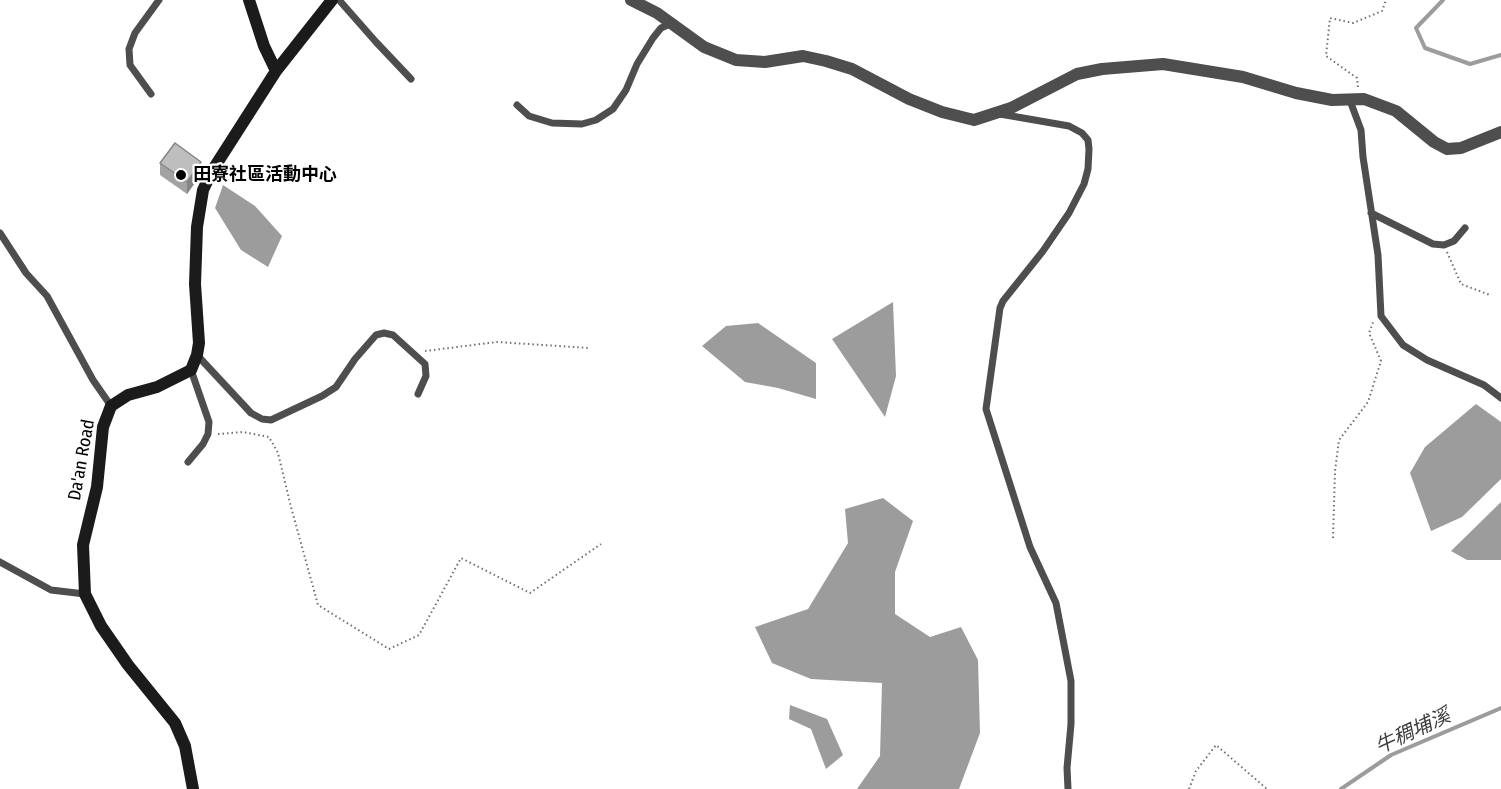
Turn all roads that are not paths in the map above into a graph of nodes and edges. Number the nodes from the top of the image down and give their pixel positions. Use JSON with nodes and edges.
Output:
{"nodes":[{"id":1,"x":159,"y":0,"type":"edge"},
{"id":2,"x":249,"y":0,"type":"edge"},
{"id":3,"x":332,"y":0,"type":"edge"},
{"id":4,"x":339,"y":0,"type":"edge"},
{"id":5,"x":631,"y":0,"type":"edge"},
{"id":6,"x":670,"y":24,"type":"junction"},
{"id":7,"x":276,"y":71,"type":"junction"},
{"id":8,"x":411,"y":78,"type":"dead end"},
{"id":9,"x":151,"y":94,"type":"dead end"},
{"id":10,"x":1353,"y":98,"type":"junction"},
{"id":11,"x":518,"y":105,"type":"dead end"},
{"id":12,"x":994,"y":113,"type":"junction"},
{"id":13,"x":1501,"y":132,"type":"edge"},
{"id":14,"x":1371,"y":213,"type":"junction"},
{"id":15,"x":1465,"y":228,"type":"dead end"},
{"id":16,"x":0,"y":233,"type":"edge"},
{"id":17,"x":197,"y":355,"type":"junction"},
{"id":18,"x":191,"y":370,"type":"junction"},
{"id":19,"x":418,"y":394,"type":"dead end"},
{"id":20,"x":1501,"y":398,"type":"edge"},
{"id":21,"x":111,"y":406,"type":"junction"},
{"id":22,"x":188,"y":462,"type":"dead end"},
{"id":23,"x":0,"y":562,"type":"edge"},
{"id":24,"x":85,"y":594,"type":"junction"},
{"id":25,"x":194,"y":789,"type":"edge"},
{"id":26,"x":1068,"y":789,"type":"edge"}],
"edges":[{"from":1,"to":9,"type":"lane"},
{"from":2,"to":7,"type":"street"},
{"from":3,"to":7,"type":"street"},
{"from":4,"to":8,"type":"lane"},
{"from":5,"to":6,"type":"street"},
{"from":6,"to":11,"type":"lane"},
{"from":6,"to":12,"type":"street"},
{"from":7,"to":17,"type":"street"},
{"from":10,"to":12,"type":"street"},
{"from":10,"to":13,"type":"street"},
{"from":10,"to":14,"type":"lane"},
{"from":12,"to":26,"type":"lane"},
{"from":14,"to":15,"type":"lane"},
{"from":14,"to":20,"type":"lane"},
{"from":16,"to":21,"type":"lane"},
{"from":17,"to":18,"type":"street"},
{"from":17,"to":19,"type":"lane"},
{"from":18,"to":21,"type":"street","name":"Da'an Road"},
{"from":18,"to":22,"type":"lane"},
{"from":21,"to":24,"type":"street","name":"Da'an Road"},
{"from":23,"to":24,"type":"lane"},
{"from":24,"to":25,"type":"street","name":"Da'an Road"}]}
